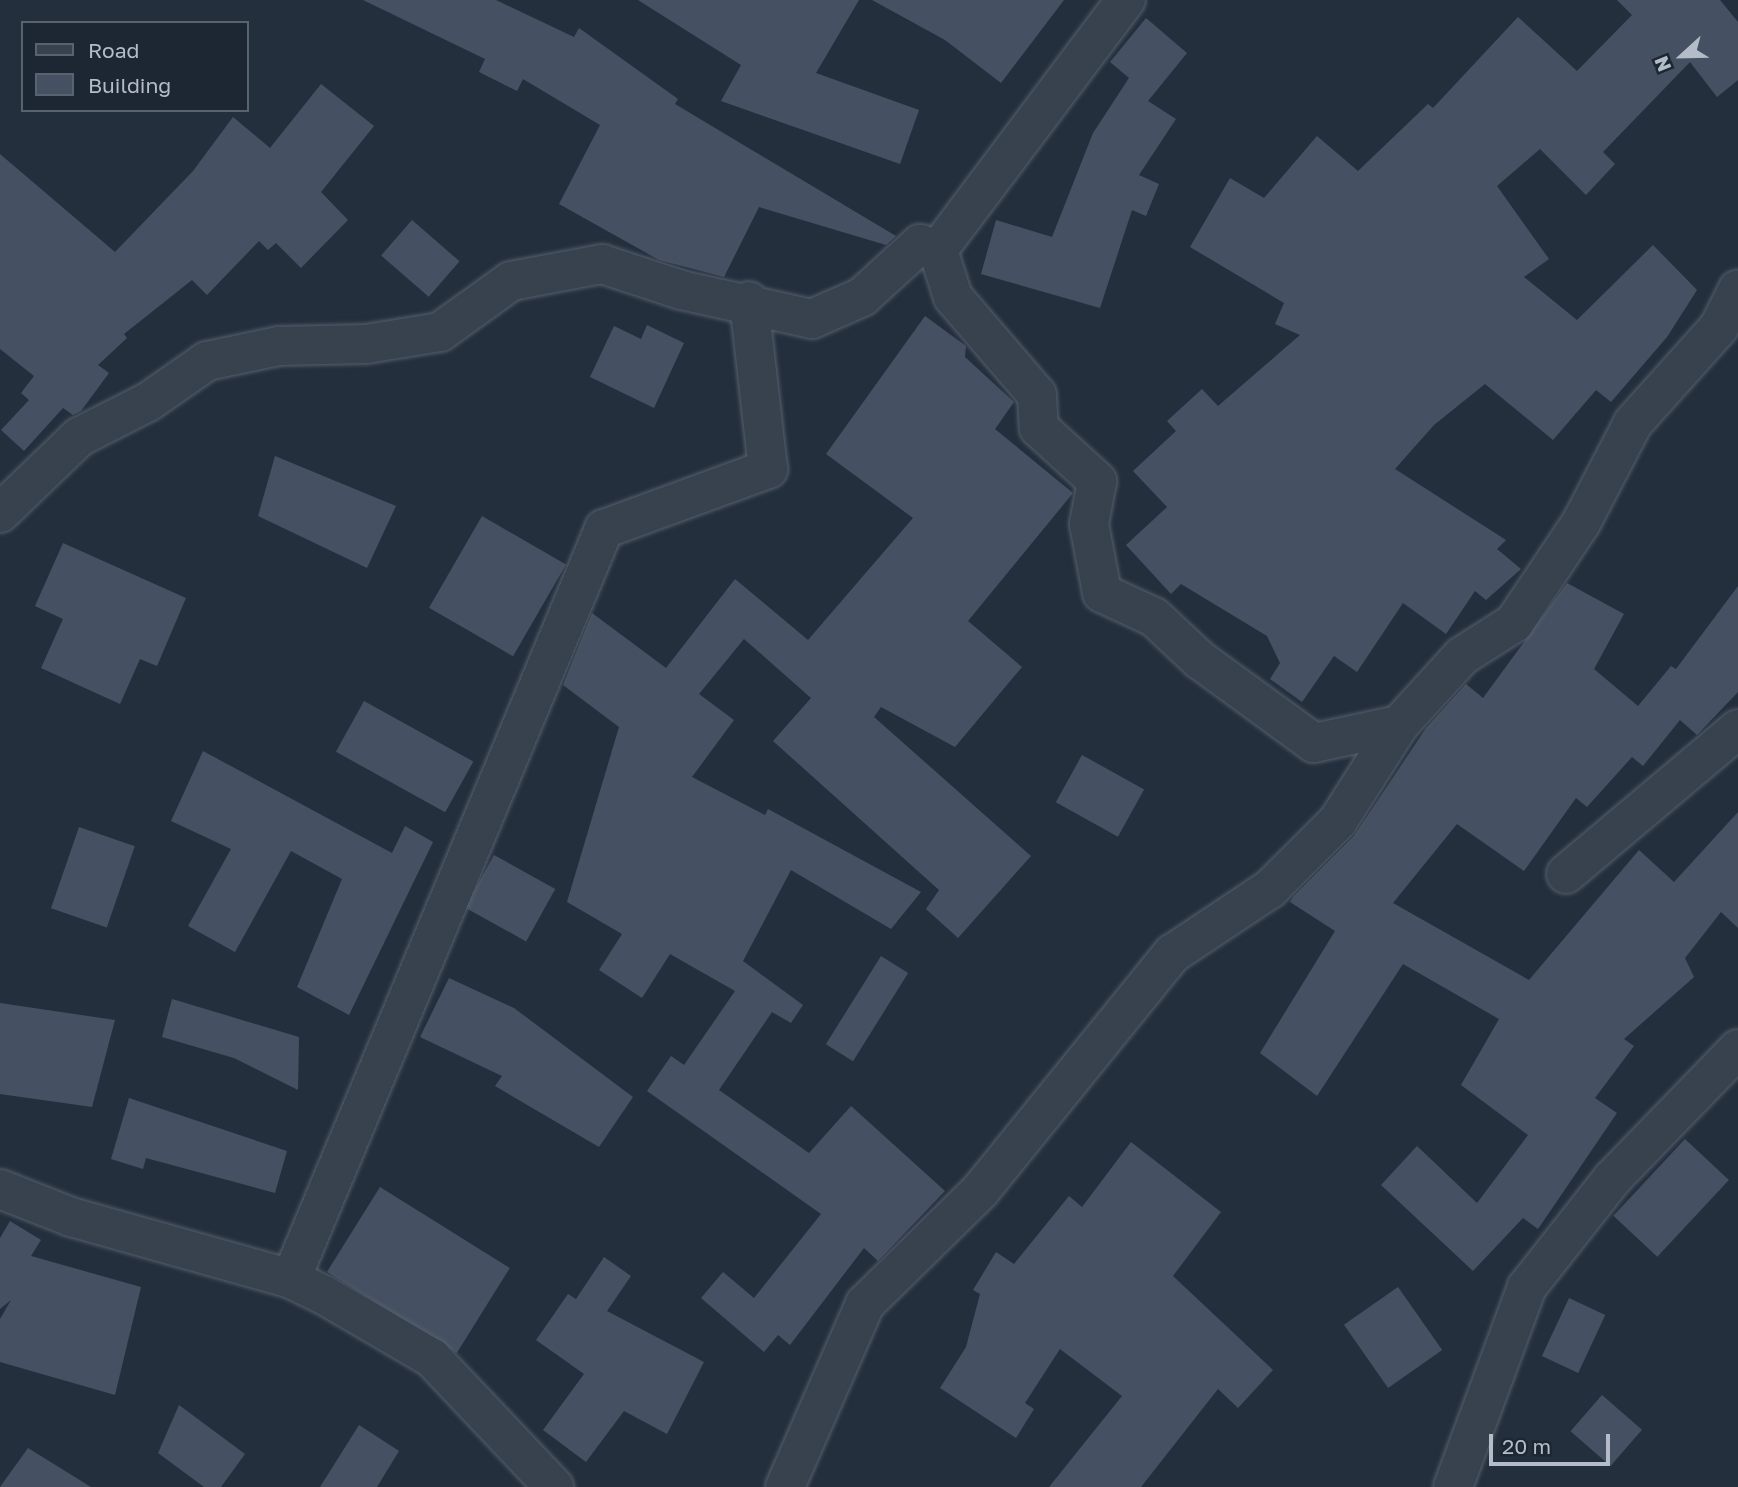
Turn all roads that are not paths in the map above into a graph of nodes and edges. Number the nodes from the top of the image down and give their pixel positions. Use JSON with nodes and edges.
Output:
{"nodes":[{"id":1,"x":1126,"y":0,"type":"edge"},
{"id":2,"x":938,"y":250,"type":"junction"},
{"id":3,"x":1738,"y":289,"type":"edge"},
{"id":4,"x":749,"y":301,"type":"junction"},
{"id":5,"x":0,"y":513,"type":"edge"},
{"id":6,"x":1399,"y":726,"type":"junction"},
{"id":7,"x":1738,"y":729,"type":"edge"},
{"id":8,"x":1566,"y":874,"type":"dead end"},
{"id":9,"x":1738,"y":1049,"type":"edge"},
{"id":10,"x":0,"y":1189,"type":"edge"},
{"id":11,"x":291,"y":1279,"type":"junction"},
{"id":12,"x":554,"y":1487,"type":"edge"},
{"id":13,"x":785,"y":1487,"type":"edge"},
{"id":14,"x":1453,"y":1487,"type":"edge"}],
"edges":[{"from":1,"to":2,"type":"street"},
{"from":2,"to":4,"type":"street"},
{"from":2,"to":6,"type":"street"},
{"from":3,"to":6,"type":"street"},
{"from":4,"to":5,"type":"street"},
{"from":4,"to":11,"type":"street"},
{"from":6,"to":13,"type":"street"},
{"from":7,"to":8,"type":"street"},
{"from":9,"to":14,"type":"street"},
{"from":10,"to":11,"type":"street"},
{"from":11,"to":12,"type":"street"}]}
